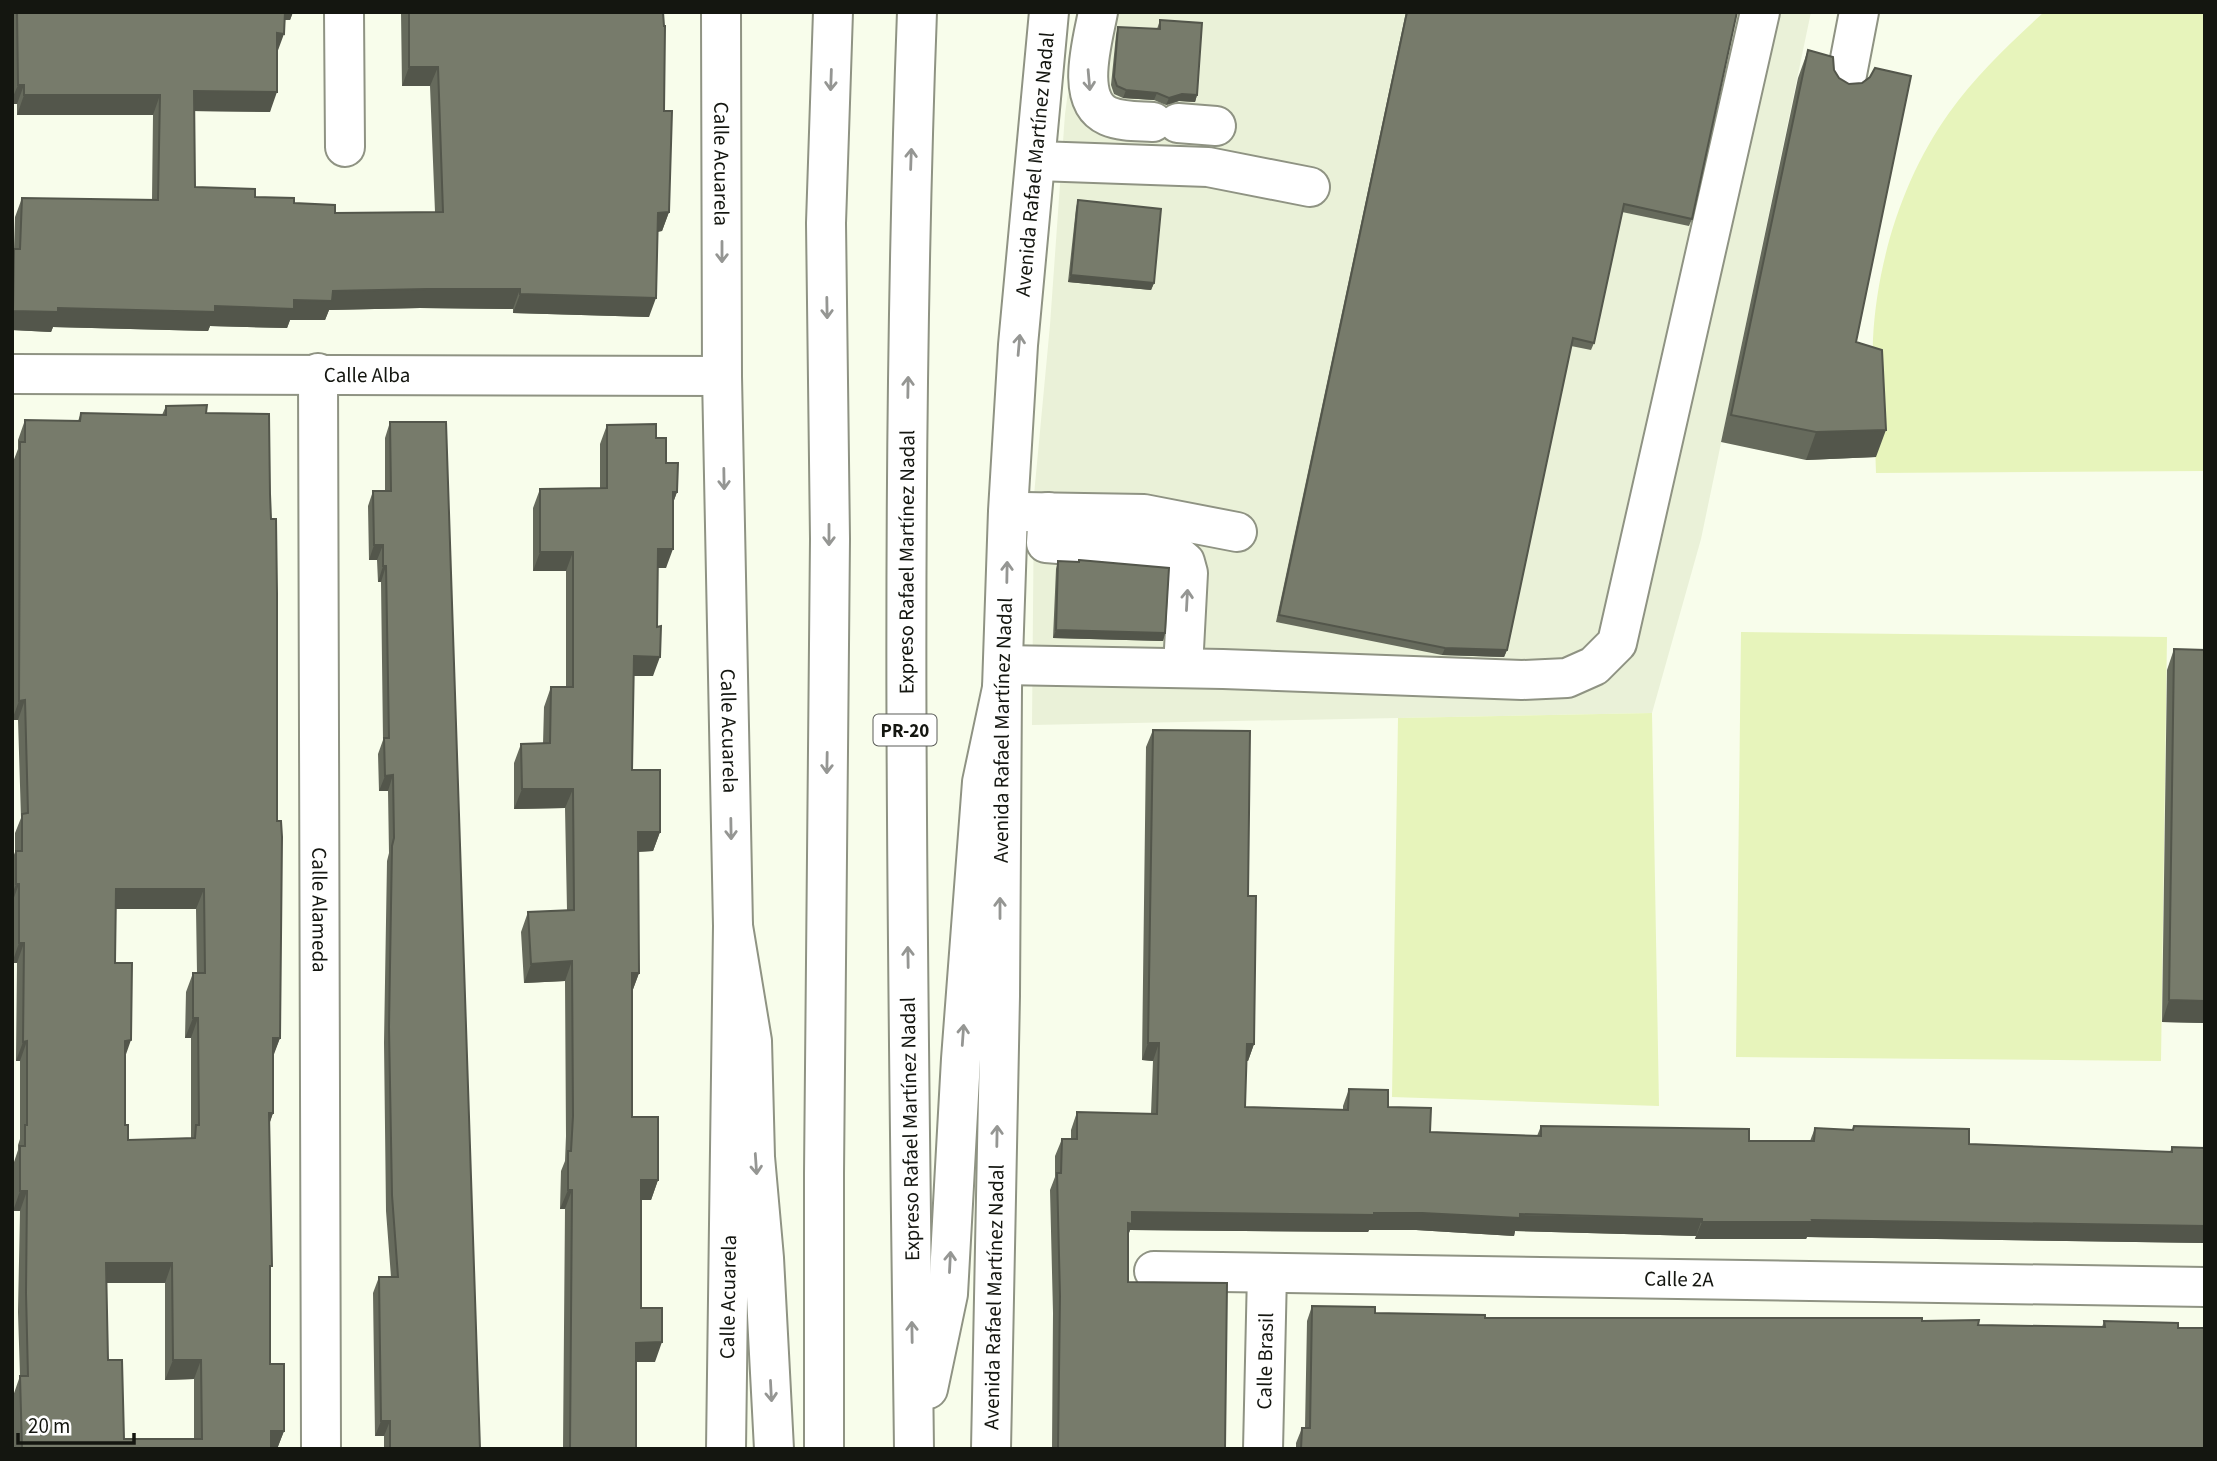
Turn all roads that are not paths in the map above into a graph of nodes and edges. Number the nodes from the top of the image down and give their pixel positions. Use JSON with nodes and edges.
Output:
{"nodes":[{"id":1,"x":344,"y":12,"type":"edge"},
{"id":2,"x":721,"y":12,"type":"edge"},
{"id":3,"x":833,"y":12,"type":"edge"},
{"id":4,"x":917,"y":12,"type":"edge"},
{"id":5,"x":1049,"y":12,"type":"edge"},
{"id":6,"x":1097,"y":12,"type":"edge"},
{"id":7,"x":1759,"y":12,"type":"edge"},
{"id":8,"x":1859,"y":12,"type":"edge"},
{"id":9,"x":1844,"y":90,"type":"edge"},
{"id":10,"x":1216,"y":126,"type":"dead end"},
{"id":11,"x":345,"y":147,"type":"dead end"},
{"id":12,"x":1037,"y":161,"type":"junction"},
{"id":13,"x":1310,"y":187,"type":"dead end"},
{"id":14,"x":318,"y":373,"type":"junction"},
{"id":15,"x":12,"y":374,"type":"edge"},
{"id":16,"x":722,"y":376,"type":"junction"},
{"id":17,"x":1008,"y":512,"type":"junction"},
{"id":18,"x":1048,"y":512,"type":"junction"},
{"id":19,"x":1237,"y":532,"type":"dead end"},
{"id":20,"x":1183,"y":668,"type":"junction"},
{"id":21,"x":1002,"y":676,"type":"junction"},
{"id":22,"x":733,"y":926,"type":"junction"},
{"id":23,"x":1154,"y":1271,"type":"dead end"},
{"id":24,"x":1267,"y":1273,"type":"junction"},
{"id":25,"x":2205,"y":1287,"type":"edge"},
{"id":26,"x":321,"y":1449,"type":"edge"},
{"id":27,"x":726,"y":1449,"type":"edge"},
{"id":28,"x":774,"y":1449,"type":"edge"},
{"id":29,"x":824,"y":1449,"type":"edge"},
{"id":30,"x":914,"y":1449,"type":"edge"},
{"id":31,"x":991,"y":1449,"type":"edge"},
{"id":32,"x":1263,"y":1449,"type":"edge"}],
"edges":[{"from":1,"to":11,"type":"main road"},
{"from":2,"to":16,"type":"main road","name":"Calle Acuarela","one_way":true},
{"from":3,"to":29,"type":"main road","one_way":true},
{"from":30,"to":4,"type":"main road","name":"Expreso Rafael Martínez Nadal","number":"PR-20","one_way":true},
{"from":5,"to":12,"type":"main road","name":"Avenida Rafael Martínez Nadal"},
{"from":6,"to":10,"type":"main road","one_way":true},
{"from":7,"to":20,"type":"main road"},
{"from":8,"to":9,"type":"main road"},
{"from":12,"to":13,"type":"main road"},
{"from":17,"to":12,"type":"main road","name":"Avenida Rafael Martínez Nadal","one_way":true},
{"from":14,"to":15,"type":"main road","name":"Calle Alba"},
{"from":14,"to":16,"type":"main road","name":"Calle Alba"},
{"from":14,"to":26,"type":"main road","name":"Calle Alameda"},
{"from":16,"to":22,"type":"main road","name":"Calle Acuarela","one_way":true},
{"from":17,"to":18,"type":"main road"},
{"from":21,"to":17,"type":"main road","name":"Avenida Rafael Martínez Nadal","one_way":true},
{"from":18,"to":19,"type":"main road"},
{"from":20,"to":18,"type":"main road","one_way":true},
{"from":20,"to":21,"type":"main road"},
{"from":30,"to":21,"type":"main road","one_way":true},
{"from":31,"to":21,"type":"main road","name":"Avenida Rafael Martínez Nadal","one_way":true},
{"from":22,"to":27,"type":"main road","name":"Calle Acuarela"},
{"from":22,"to":28,"type":"main road","one_way":true},
{"from":23,"to":24,"type":"main road","name":"Calle 2A"},
{"from":24,"to":25,"type":"main road","name":"Calle 2A"},
{"from":24,"to":32,"type":"main road","name":"Calle Brasil"}]}
